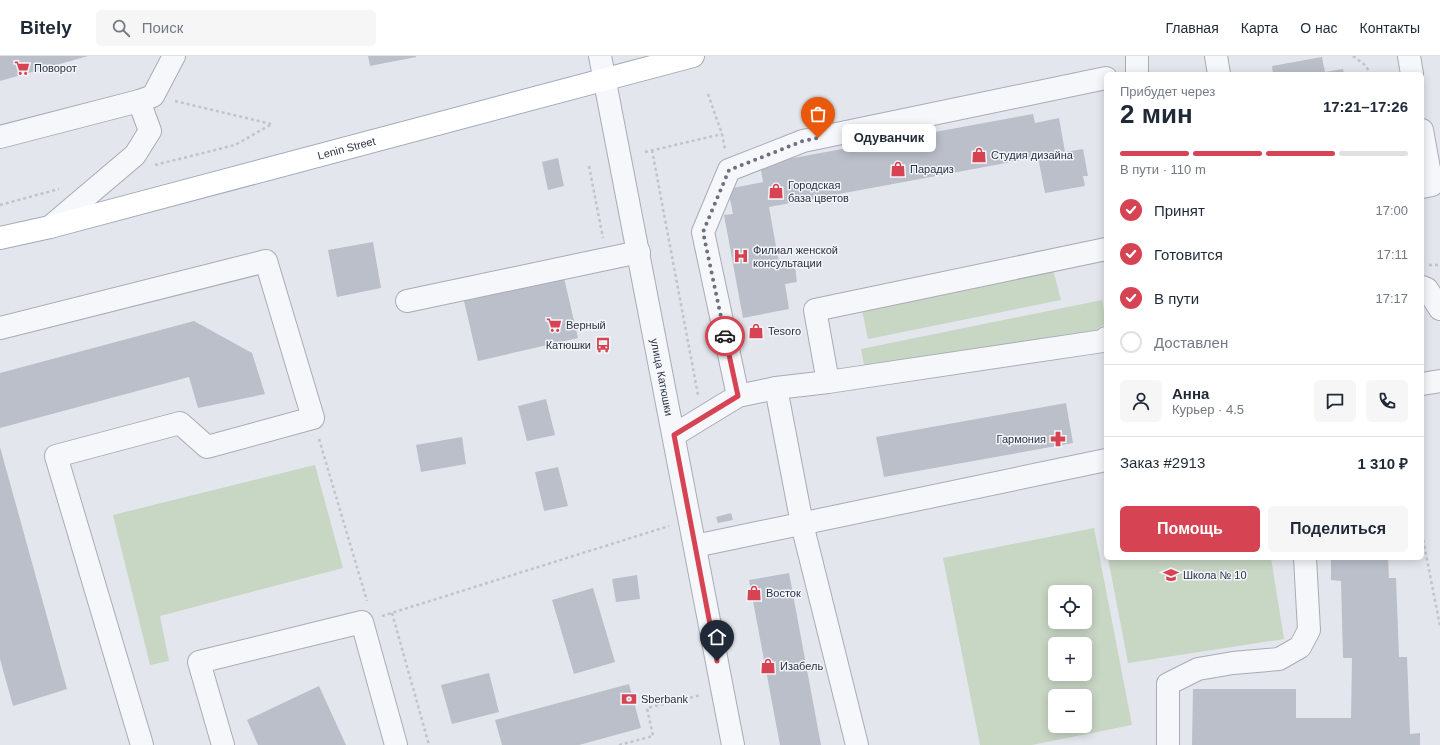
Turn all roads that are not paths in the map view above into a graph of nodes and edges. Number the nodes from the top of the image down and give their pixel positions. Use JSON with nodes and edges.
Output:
{"nodes":[{"id":1,"x":174,"y":56,"type":"edge"},
{"id":2,"x":600,"y":56,"type":"edge"},
{"id":3,"x":693,"y":56,"type":"edge"},
{"id":4,"x":1216,"y":56,"type":"edge"},
{"id":5,"x":1409,"y":56,"type":"edge"},
{"id":6,"x":1219,"y":72,"type":"edge"},
{"id":7,"x":1412,"y":72,"type":"edge"},
{"id":8,"x":1104,"y":78,"type":"edge"},
{"id":9,"x":604,"y":80,"type":"junction"},
{"id":10,"x":139,"y":101,"type":"junction"},
{"id":11,"x":0,"y":137,"type":"edge"},
{"id":12,"x":1424,"y":142,"type":"edge"},
{"id":13,"x":1431,"y":185,"type":"edge"},
{"id":14,"x":50,"y":227,"type":"junction"},
{"id":15,"x":0,"y":238,"type":"edge"},
{"id":16,"x":1104,"y":249,"type":"edge"},
{"id":17,"x":638,"y":252,"type":"junction"},
{"id":18,"x":1424,"y":288,"type":"edge"},
{"id":19,"x":407,"y":302,"type":"dead end"},
{"id":20,"x":1440,"y":310,"type":"edge"},
{"id":21,"x":0,"y":328,"type":"edge"},
{"id":22,"x":1104,"y":345,"type":"edge"},
{"id":23,"x":1440,"y":381,"type":"edge"},
{"id":24,"x":828,"y":382,"type":"junction"},
{"id":25,"x":1424,"y":384,"type":"edge"},
{"id":26,"x":776,"y":388,"type":"junction"},
{"id":27,"x":738,"y":396,"type":"junction"},
{"id":28,"x":674,"y":435,"type":"junction"},
{"id":29,"x":1104,"y":460,"type":"edge"},
{"id":30,"x":802,"y":524,"type":"junction"},
{"id":31,"x":695,"y":546,"type":"junction"},
{"id":32,"x":1305,"y":560,"type":"edge"},
{"id":33,"x":142,"y":745,"type":"edge"},
{"id":34,"x":223,"y":745,"type":"edge"},
{"id":35,"x":396,"y":745,"type":"edge"},
{"id":36,"x":733,"y":745,"type":"edge"},
{"id":37,"x":857,"y":745,"type":"edge"},
{"id":38,"x":1168,"y":745,"type":"edge"}],
"edges":[{"from":1,"to":10,"type":"street"},
{"from":2,"to":9,"type":"street","name":"улица Катюшки"},
{"from":3,"to":9,"type":"main road","name":"Lenin Street"},
{"from":4,"to":6,"type":"street"},
{"from":5,"to":7,"type":"street"},
{"from":8,"to":27,"type":"street"},
{"from":9,"to":14,"type":"main road","name":"Lenin Street"},
{"from":9,"to":17,"type":"street","name":"улица Катюшки"},
{"from":10,"to":11,"type":"street"},
{"from":10,"to":14,"type":"street"},
{"from":12,"to":13,"type":"street"},
{"from":14,"to":15,"type":"main road","name":"Lenin Street"},
{"from":16,"to":24,"type":"street"},
{"from":17,"to":19,"type":"street"},
{"from":17,"to":28,"type":"street","name":"улица Катюшки"},
{"from":18,"to":20,"type":"street"},
{"from":21,"to":33,"type":"street"},
{"from":22,"to":24,"type":"street"},
{"from":23,"to":25,"type":"street"},
{"from":24,"to":26,"type":"street"},
{"from":26,"to":27,"type":"street"},
{"from":26,"to":30,"type":"street"},
{"from":27,"to":28,"type":"street"},
{"from":28,"to":31,"type":"street","name":"улица Катюшки"},
{"from":29,"to":30,"type":"street"},
{"from":30,"to":31,"type":"street"},
{"from":30,"to":37,"type":"street"},
{"from":31,"to":36,"type":"street","name":"улица Катюшки"},
{"from":32,"to":38,"type":"street"},
{"from":34,"to":35,"type":"street"}]}
